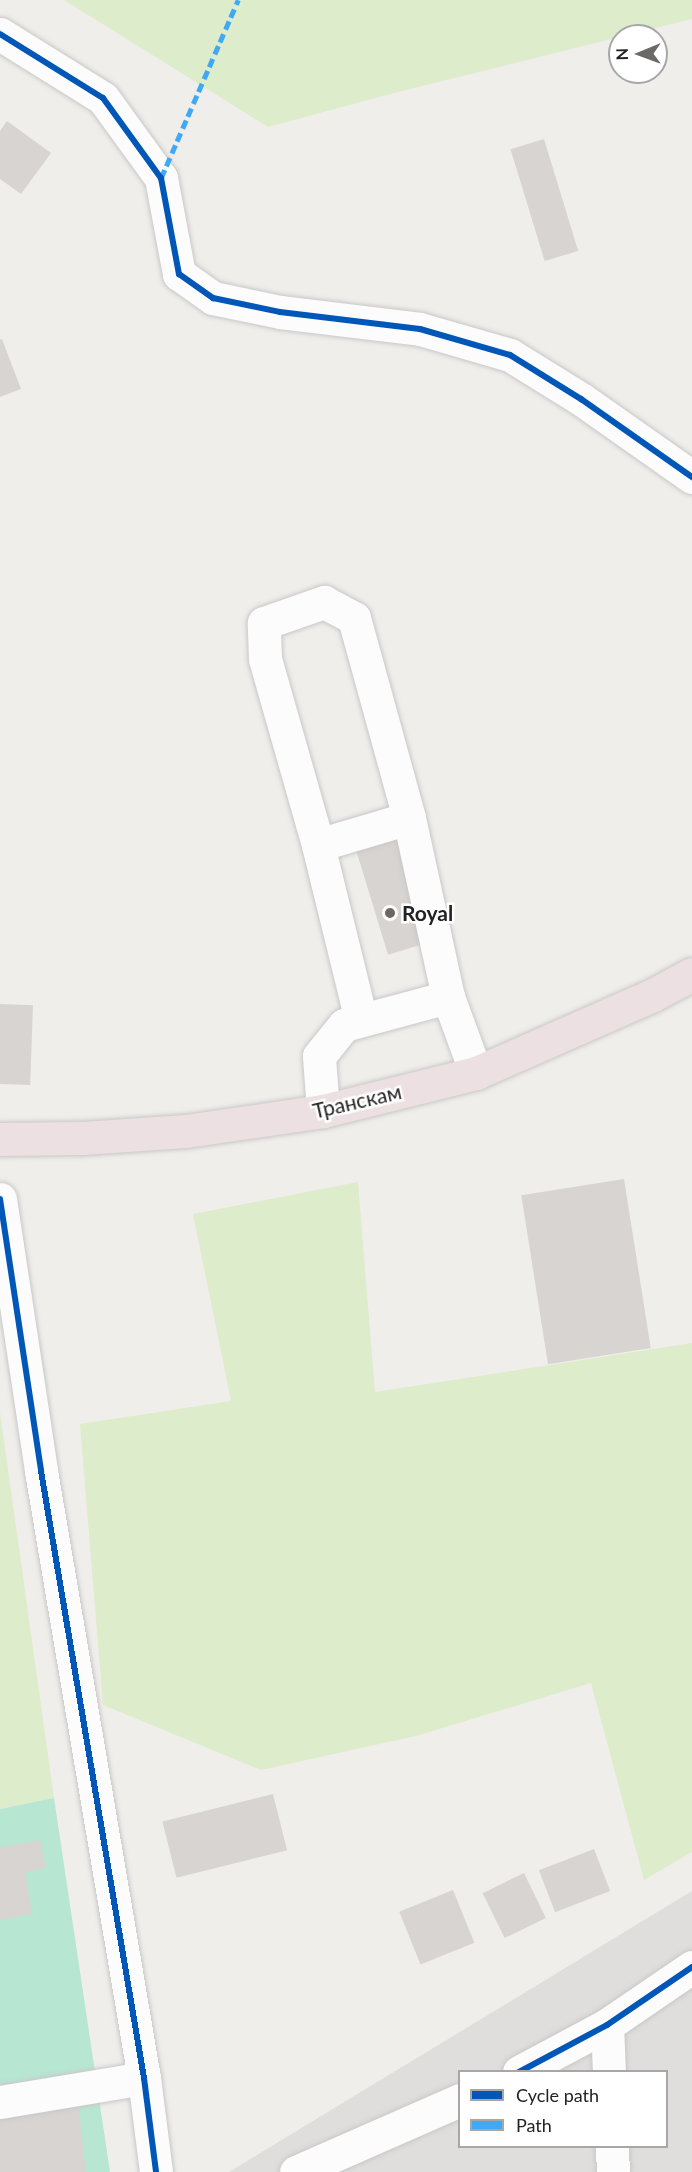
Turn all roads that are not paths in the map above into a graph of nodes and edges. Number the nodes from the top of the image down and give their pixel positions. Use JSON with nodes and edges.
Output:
{"nodes":[{"id":1,"x":0,"y":34,"type":"edge"},
{"id":2,"x":692,"y":477,"type":"edge"},
{"id":3,"x":409,"y":818,"type":"junction"},
{"id":4,"x":318,"y":845,"type":"junction"},
{"id":5,"x":692,"y":974,"type":"edge"},
{"id":6,"x":448,"y":997,"type":"junction"},
{"id":7,"x":361,"y":1020,"type":"junction"},
{"id":8,"x":476,"y":1072,"type":"junction"},
{"id":9,"x":323,"y":1111,"type":"junction"},
{"id":10,"x":0,"y":1139,"type":"edge"},
{"id":11,"x":0,"y":1199,"type":"edge"},
{"id":12,"x":692,"y":1966,"type":"edge"},
{"id":13,"x":606,"y":2025,"type":"junction"},
{"id":14,"x":523,"y":2070,"type":"edge"},
{"id":15,"x":609,"y":2070,"type":"edge"},
{"id":16,"x":144,"y":2078,"type":"junction"},
{"id":17,"x":458,"y":2100,"type":"edge"},
{"id":18,"x":0,"y":2102,"type":"edge"},
{"id":19,"x":612,"y":2148,"type":"edge"},
{"id":20,"x":156,"y":2172,"type":"edge"},
{"id":21,"x":296,"y":2172,"type":"edge"},
{"id":22,"x":613,"y":2172,"type":"edge"}],
"edges":[{"from":1,"to":2,"type":"street"},
{"from":3,"to":4,"type":"street"},
{"from":3,"to":4,"type":"street"},
{"from":3,"to":6,"type":"street"},
{"from":4,"to":7,"type":"street"},
{"from":5,"to":8,"type":"highway","name":"Транскам"},
{"from":6,"to":7,"type":"street"},
{"from":6,"to":8,"type":"street"},
{"from":7,"to":9,"type":"street"},
{"from":8,"to":9,"type":"highway","name":"Транскам"},
{"from":9,"to":10,"type":"highway","name":"Транскам"},
{"from":11,"to":16,"type":"street"},
{"from":12,"to":13,"type":"street"},
{"from":13,"to":14,"type":"street"},
{"from":13,"to":15,"type":"street"},
{"from":16,"to":18,"type":"street"},
{"from":16,"to":20,"type":"street"},
{"from":17,"to":21,"type":"street"},
{"from":19,"to":22,"type":"street"}]}
